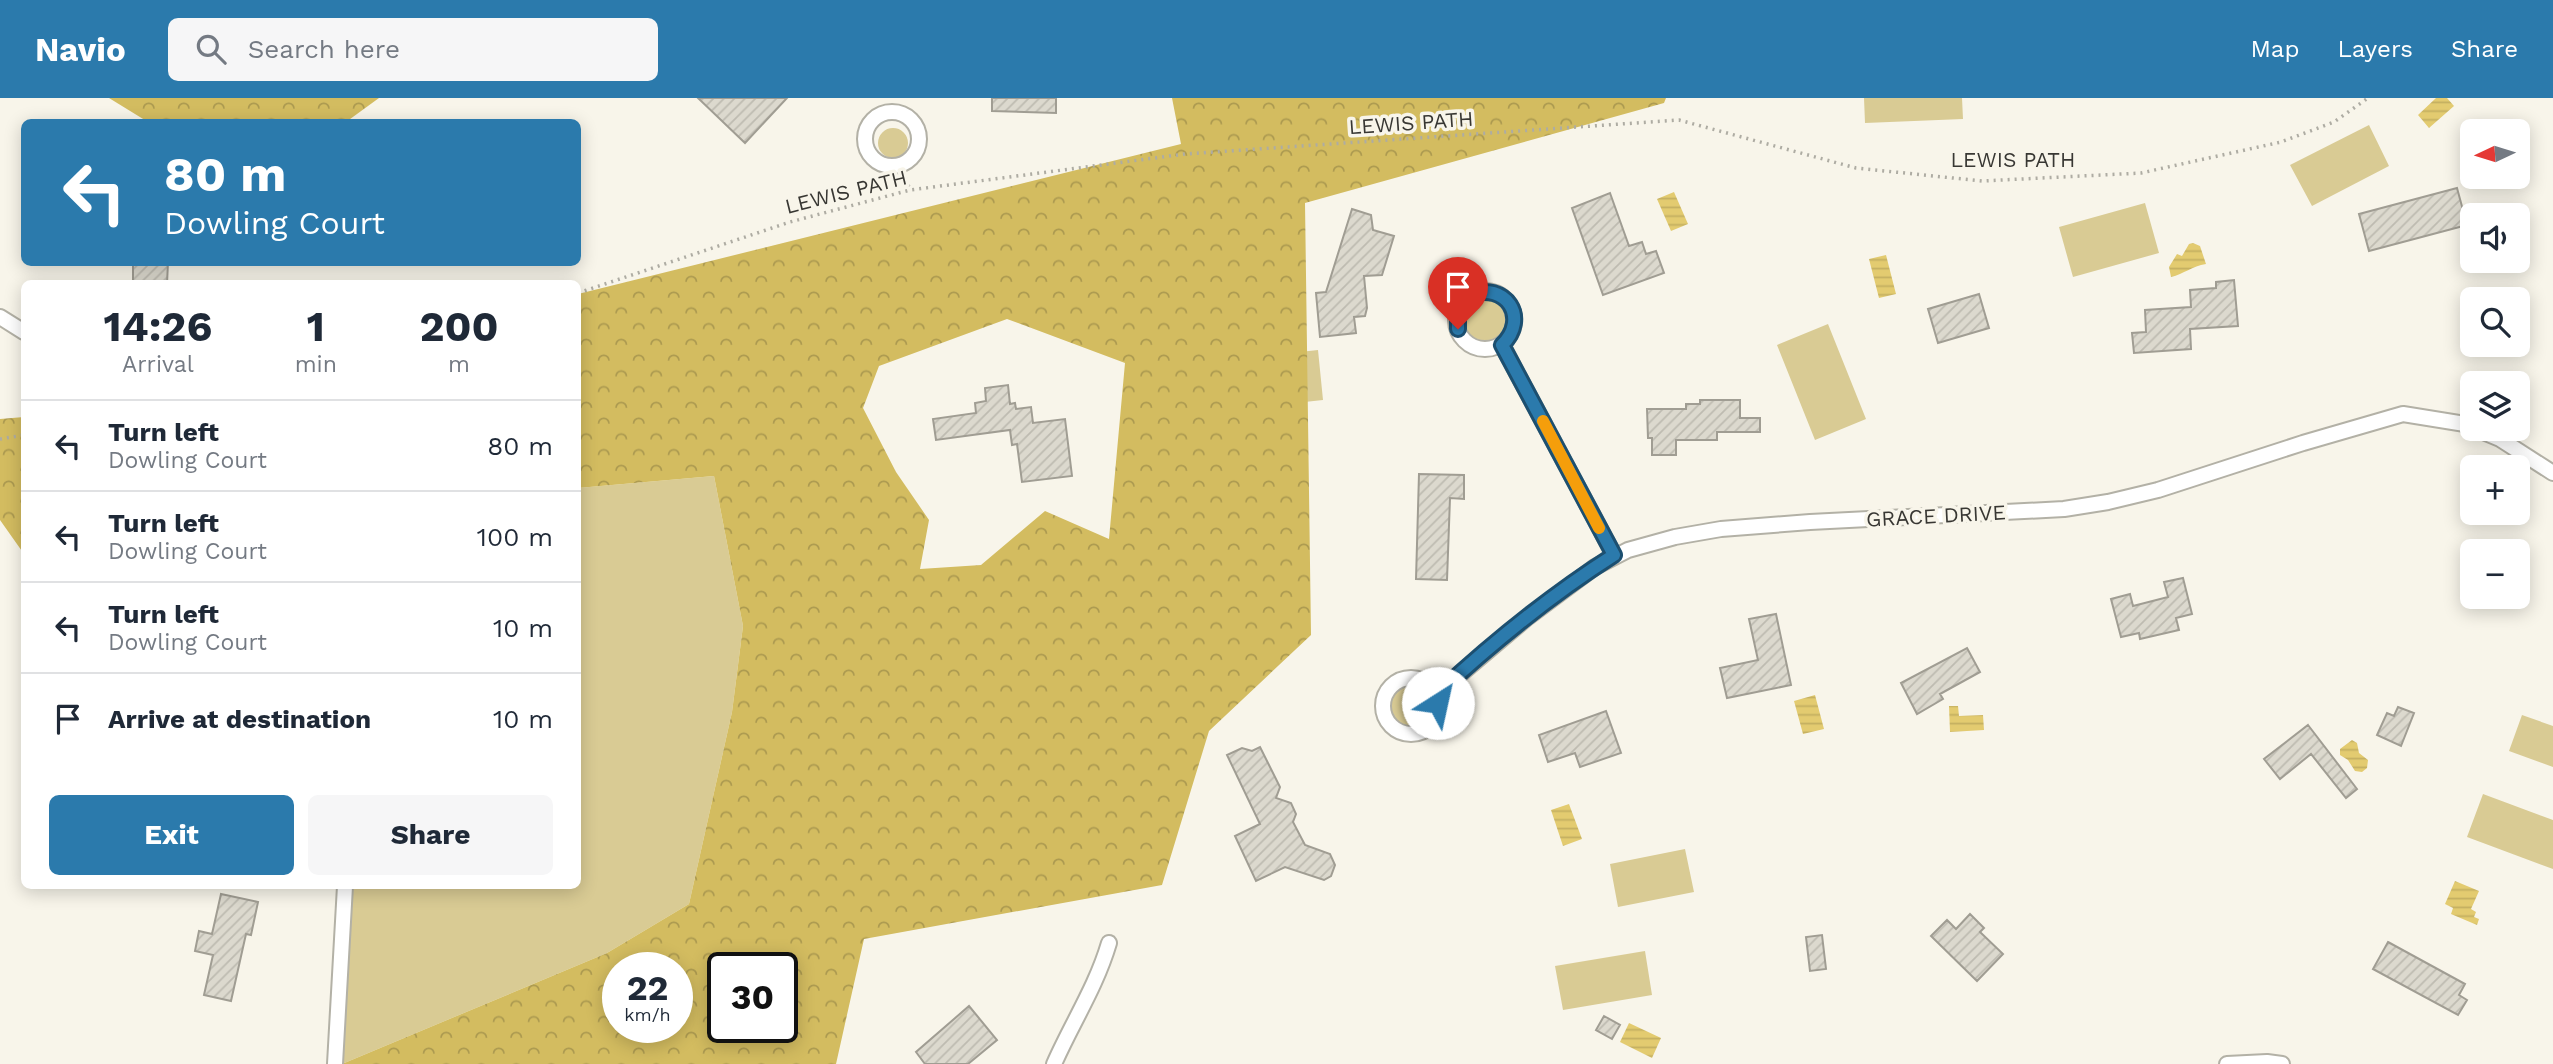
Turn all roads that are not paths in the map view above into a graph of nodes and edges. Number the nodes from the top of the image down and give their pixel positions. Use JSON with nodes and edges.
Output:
{"nodes":[{"id":1,"x":888,"y":105,"type":"edge"},
{"id":2,"x":0,"y":317,"type":"edge"},
{"id":3,"x":21,"y":330,"type":"edge"},
{"id":4,"x":1502,"y":345,"type":"junction"},
{"id":5,"x":2460,"y":423,"type":"edge"},
{"id":6,"x":2503,"y":441,"type":"edge"},
{"id":7,"x":2553,"y":473,"type":"edge"},
{"id":8,"x":1614,"y":555,"type":"junction"},
{"id":9,"x":1436,"y":695,"type":"dead end"},
{"id":10,"x":345,"y":889,"type":"edge"},
{"id":11,"x":1109,"y":943,"type":"dead end"},
{"id":12,"x":335,"y":1064,"type":"edge"},
{"id":13,"x":1054,"y":1064,"type":"edge"},
{"id":14,"x":2227,"y":1064,"type":"edge"},
{"id":15,"x":2282,"y":1064,"type":"edge"}],
"edges":[{"from":1,"to":1,"type":"street"},
{"from":2,"to":3,"type":"street"},
{"from":4,"to":4,"type":"street"},
{"from":4,"to":8,"type":"street"},
{"from":5,"to":8,"type":"street","name":"GRACE DRIVE"},
{"from":6,"to":7,"type":"street","name":"GRACE DRIVE"},
{"from":8,"to":9,"type":"street","name":"GRACE DRIVE"},
{"from":10,"to":12,"type":"street"},
{"from":11,"to":13,"type":"street"},
{"from":14,"to":15,"type":"street"}]}
